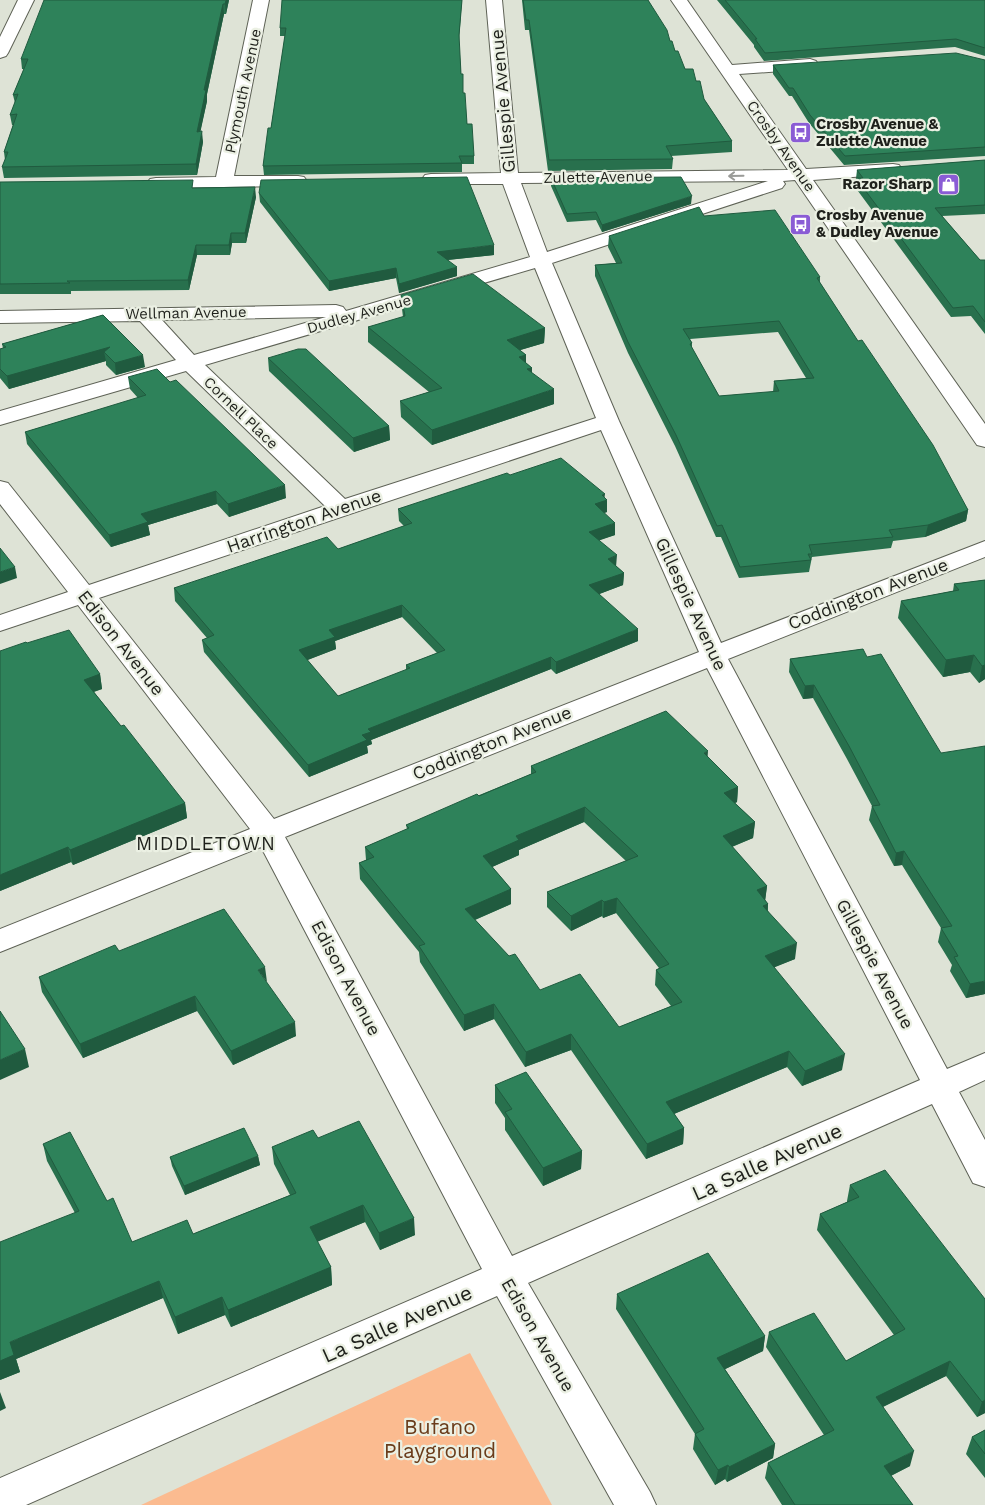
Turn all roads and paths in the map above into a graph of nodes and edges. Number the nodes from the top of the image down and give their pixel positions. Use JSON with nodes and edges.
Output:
{"nodes":[{"id":1,"x":26,"y":0,"type":"edge"},
{"id":2,"x":262,"y":0,"type":"edge"},
{"id":3,"x":494,"y":0,"type":"edge"},
{"id":4,"x":679,"y":0,"type":"edge"},
{"id":5,"x":0,"y":53,"type":"edge"},
{"id":6,"x":822,"y":63,"type":"edge"},
{"id":7,"x":727,"y":70,"type":"junction"},
{"id":8,"x":909,"y":168,"type":"edge"},
{"id":9,"x":802,"y":175,"type":"junction"},
{"id":10,"x":510,"y":178,"type":"junction"},
{"id":11,"x":414,"y":179,"type":"edge"},
{"id":12,"x":314,"y":180,"type":"edge"},
{"id":13,"x":224,"y":182,"type":"junction"},
{"id":14,"x":136,"y":183,"type":"edge"},
{"id":15,"x":541,"y":260,"type":"junction"},
{"id":16,"x":373,"y":310,"type":"junction"},
{"id":17,"x":145,"y":314,"type":"junction"},
{"id":18,"x":0,"y":317,"type":"edge"},
{"id":19,"x":189,"y":362,"type":"junction"},
{"id":20,"x":0,"y":418,"type":"edge"},
{"id":21,"x":608,"y":421,"type":"junction"},
{"id":22,"x":985,"y":440,"type":"edge"},
{"id":23,"x":0,"y":488,"type":"edge"},
{"id":24,"x":341,"y":508,"type":"junction"},
{"id":25,"x":985,"y":548,"type":"edge"},
{"id":26,"x":83,"y":595,"type":"junction"},
{"id":27,"x":0,"y":624,"type":"edge"},
{"id":28,"x":713,"y":655,"type":"junction"},
{"id":29,"x":268,"y":832,"type":"junction"},
{"id":30,"x":0,"y":941,"type":"edge"},
{"id":31,"x":985,"y":1066,"type":"edge"},
{"id":32,"x":939,"y":1086,"type":"junction"},
{"id":33,"x":985,"y":1173,"type":"edge"},
{"id":34,"x":505,"y":1277,"type":"junction"},
{"id":35,"x":0,"y":1497,"type":"edge"},
{"id":36,"x":636,"y":1505,"type":"edge"}],
"edges":[{"from":1,"to":5,"type":"street"},
{"from":2,"to":13,"type":"street","name":"Plymouth Avenue"},
{"from":3,"to":10,"type":"street","name":"Gillespie Avenue"},
{"from":4,"to":7,"type":"street","name":"Crosby Avenue"},
{"from":6,"to":7,"type":"street"},
{"from":7,"to":9,"type":"street","name":"Crosby Avenue"},
{"from":8,"to":9,"type":"street","name":"Zulette Avenue"},
{"from":9,"to":10,"type":"street","name":"Zulette Avenue","one_way":true},
{"from":9,"to":15,"type":"street","name":"Dudley Avenue"},
{"from":9,"to":22,"type":"street","name":"Crosby Avenue"},
{"from":10,"to":11,"type":"street","name":"Zulette Avenue"},
{"from":10,"to":15,"type":"street","name":"Gillespie Avenue"},
{"from":12,"to":13,"type":"street"},
{"from":13,"to":14,"type":"street"},
{"from":15,"to":16,"type":"street","name":"Dudley Avenue"},
{"from":15,"to":21,"type":"street","name":"Gillespie Avenue"},
{"from":16,"to":17,"type":"street","name":"Wellman Avenue"},
{"from":16,"to":19,"type":"street","name":"Dudley Avenue"},
{"from":17,"to":18,"type":"street","name":"Wellman Avenue"},
{"from":17,"to":19,"type":"street","name":"Cornell Place"},
{"from":19,"to":20,"type":"street","name":"Dudley Avenue"},
{"from":19,"to":24,"type":"street","name":"Cornell Place"},
{"from":21,"to":24,"type":"street","name":"Harrington Avenue"},
{"from":21,"to":28,"type":"street","name":"Gillespie Avenue"},
{"from":23,"to":26,"type":"street","name":"Edison Avenue"},
{"from":24,"to":26,"type":"street","name":"Harrington Avenue"},
{"from":25,"to":28,"type":"street","name":"Coddington Avenue"},
{"from":26,"to":27,"type":"street","name":"Harrington Avenue"},
{"from":26,"to":29,"type":"street","name":"Edison Avenue"},
{"from":28,"to":29,"type":"street","name":"Coddington Avenue"},
{"from":28,"to":32,"type":"street","name":"Gillespie Avenue"},
{"from":29,"to":30,"type":"street","name":"Coddington Avenue"},
{"from":29,"to":34,"type":"street","name":"Edison Avenue"},
{"from":31,"to":32,"type":"street","name":"La Salle Avenue"},
{"from":32,"to":33,"type":"street","name":"Gillespie Avenue"},
{"from":32,"to":34,"type":"street","name":"La Salle Avenue"},
{"from":34,"to":35,"type":"street","name":"La Salle Avenue"},
{"from":34,"to":36,"type":"street","name":"Edison Avenue"}]}
